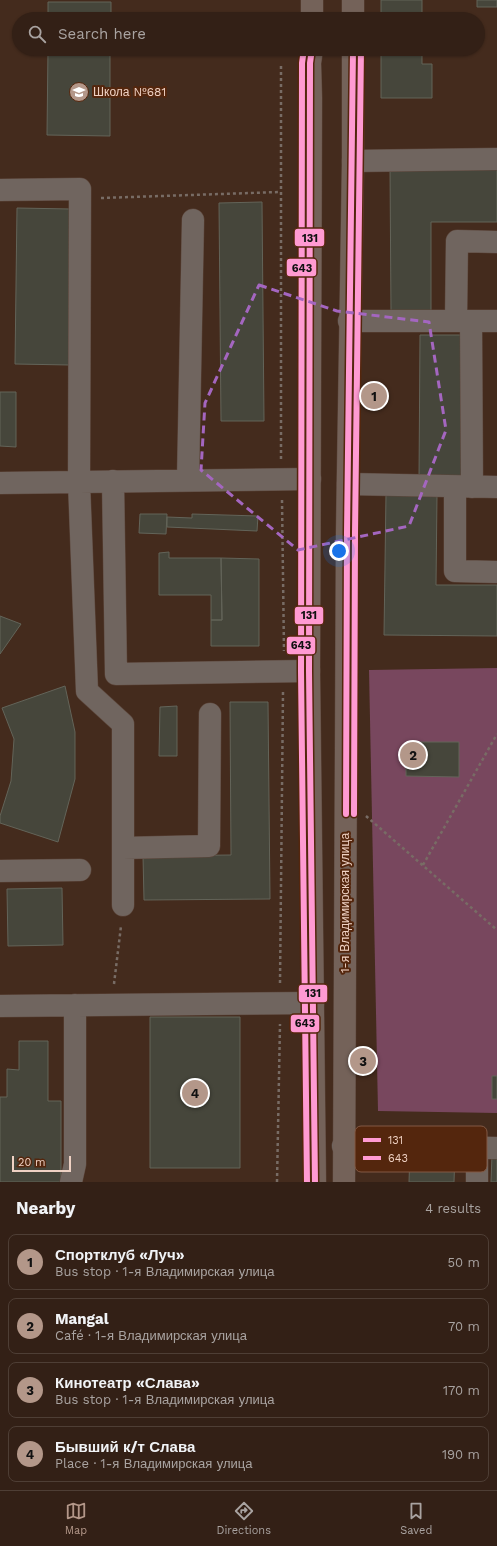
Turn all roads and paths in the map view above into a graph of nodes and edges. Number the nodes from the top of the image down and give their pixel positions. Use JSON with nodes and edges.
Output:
{"nodes":[{"id":1,"x":312,"y":0,"type":"edge"},
{"id":2,"x":352,"y":0,"type":"edge"},
{"id":3,"x":312,"y":12,"type":"edge"},
{"id":4,"x":352,"y":12,"type":"edge"},
{"id":5,"x":311,"y":56,"type":"edge"},
{"id":6,"x":353,"y":56,"type":"edge"},
{"id":7,"x":281,"y":64,"type":"dead end"},
{"id":8,"x":497,"y":159,"type":"edge"},
{"id":9,"x":353,"y":161,"type":"junction"},
{"id":10,"x":0,"y":190,"type":"edge"},
{"id":11,"x":280,"y":192,"type":"junction"},
{"id":12,"x":98,"y":198,"type":"dead end"},
{"id":13,"x":193,"y":220,"type":"dead end"},
{"id":14,"x":497,"y":242,"type":"edge"},
{"id":15,"x":349,"y":320,"type":"junction"},
{"id":16,"x":464,"y":321,"type":"junction"},
{"id":17,"x":497,"y":321,"type":"edge"},
{"id":18,"x":281,"y":479,"type":"junction"},
{"id":19,"x":310,"y":479,"type":"junction"},
{"id":20,"x":188,"y":480,"type":"junction"},
{"id":21,"x":113,"y":481,"type":"junction"},
{"id":22,"x":79,"y":482,"type":"junction"},
{"id":23,"x":0,"y":483,"type":"edge"},
{"id":24,"x":348,"y":484,"type":"junction"},
{"id":25,"x":464,"y":487,"type":"junction"},
{"id":26,"x":497,"y":487,"type":"edge"},
{"id":27,"x":497,"y":572,"type":"edge"},
{"id":28,"x":284,"y":671,"type":"junction"},
{"id":29,"x":309,"y":671,"type":"junction"},
{"id":30,"x":210,"y":714,"type":"dead end"},
{"id":31,"x":497,"y":734,"type":"edge"},
{"id":32,"x":361,"y":811,"type":"dead end"},
{"id":33,"x":123,"y":848,"type":"junction"},
{"id":34,"x":423,"y":865,"type":"junction"},
{"id":35,"x":80,"y":870,"type":"dead end"},
{"id":36,"x":0,"y":871,"type":"edge"},
{"id":37,"x":123,"y":905,"type":"joint"},
{"id":38,"x":497,"y":930,"type":"edge"},
{"id":39,"x":280,"y":1003,"type":"junction"},
{"id":40,"x":313,"y":1003,"type":"junction"},
{"id":41,"x":111,"y":1004,"type":"junction"},
{"id":42,"x":75,"y":1005,"type":"junction"},
{"id":43,"x":1,"y":1007,"type":"edge"},
{"id":44,"x":343,"y":1146,"type":"junction"},
{"id":45,"x":355,"y":1146,"type":"edge"},
{"id":46,"x":480,"y":1172,"type":"edge"},
{"id":47,"x":71,"y":1182,"type":"edge"},
{"id":48,"x":277,"y":1182,"type":"edge"},
{"id":49,"x":315,"y":1182,"type":"edge"},
{"id":50,"x":344,"y":1182,"type":"edge"},
{"id":51,"x":477,"y":1182,"type":"edge"}],
"edges":[{"from":1,"to":3,"type":"main road"},
{"from":2,"to":4,"type":"main road"},
{"from":5,"to":19,"type":"main road"},
{"from":6,"to":9,"type":"main road","name":"1-я Владимирская улица"},
{"from":7,"to":11,"type":"path"},
{"from":8,"to":9,"type":"lane"},
{"from":9,"to":15,"type":"main road","name":"1-я Владимирская улица"},
{"from":10,"to":22,"type":"lane"},
{"from":11,"to":12,"type":"path"},
{"from":11,"to":18,"type":"path"},
{"from":13,"to":20,"type":"lane"},
{"from":14,"to":16,"type":"lane"},
{"from":15,"to":16,"type":"lane"},
{"from":15,"to":24,"type":"main road","name":"1-я Владимирская улица"},
{"from":16,"to":17,"type":"lane"},
{"from":16,"to":25,"type":"lane"},
{"from":18,"to":19,"type":"lane"},
{"from":18,"to":20,"type":"lane"},
{"from":18,"to":28,"type":"path"},
{"from":19,"to":29,"type":"main road"},
{"from":20,"to":21,"type":"lane"},
{"from":21,"to":22,"type":"lane"},
{"from":21,"to":28,"type":"lane"},
{"from":22,"to":23,"type":"lane"},
{"from":22,"to":33,"type":"lane"},
{"from":24,"to":25,"type":"lane"},
{"from":24,"to":44,"type":"main road","name":"1-я Владимирская улица"},
{"from":25,"to":26,"type":"lane"},
{"from":25,"to":27,"type":"lane"},
{"from":28,"to":29,"type":"lane"},
{"from":28,"to":39,"type":"path"},
{"from":29,"to":40,"type":"main road"},
{"from":30,"to":33,"type":"lane"},
{"from":31,"to":34,"type":"path"},
{"from":32,"to":34,"type":"path"},
{"from":33,"to":37,"type":"lane"},
{"from":34,"to":38,"type":"path"},
{"from":35,"to":36,"type":"lane"},
{"from":37,"to":41,"type":"path"},
{"from":39,"to":40,"type":"lane"},
{"from":39,"to":41,"type":"lane"},
{"from":39,"to":48,"type":"path"},
{"from":40,"to":49,"type":"main road"},
{"from":41,"to":42,"type":"lane"},
{"from":42,"to":43,"type":"lane"},
{"from":42,"to":47,"type":"lane"},
{"from":44,"to":45,"type":"lane"},
{"from":44,"to":50,"type":"main road","name":"1-я Владимирская улица"},
{"from":46,"to":51,"type":"lane"}]}
